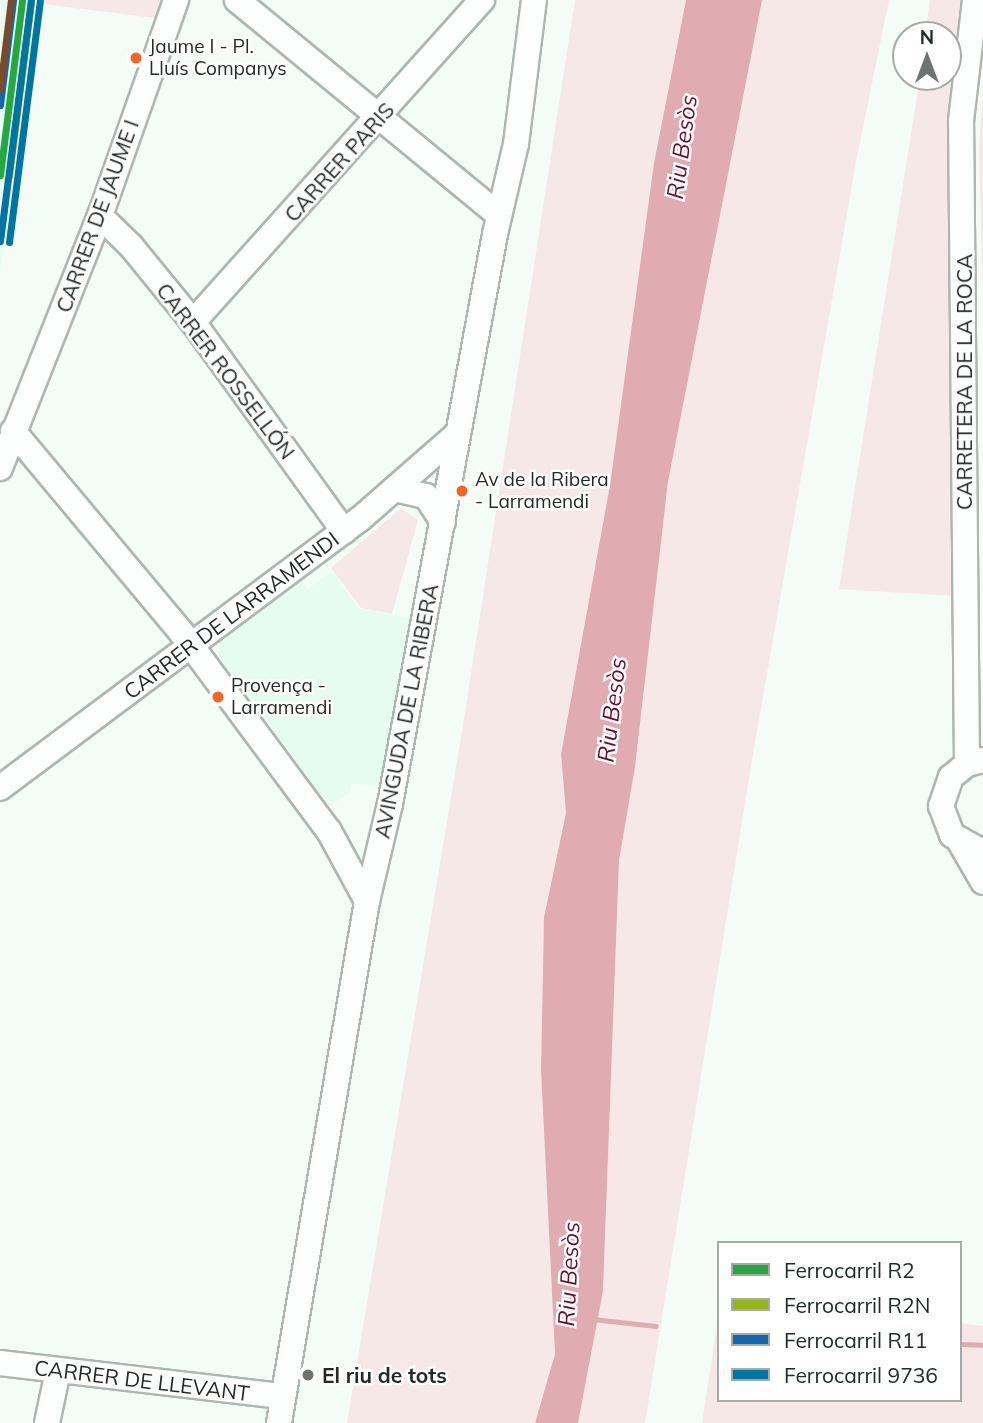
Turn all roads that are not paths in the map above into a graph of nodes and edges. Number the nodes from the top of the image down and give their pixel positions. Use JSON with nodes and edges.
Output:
{"nodes":[{"id":1,"x":176,"y":0,"type":"edge"},
{"id":2,"x":237,"y":0,"type":"edge"},
{"id":3,"x":482,"y":0,"type":"edge"},
{"id":4,"x":534,"y":0,"type":"edge"},
{"id":5,"x":975,"y":0,"type":"edge"},
{"id":6,"x":378,"y":120,"type":"junction"},
{"id":7,"x":499,"y":215,"type":"junction"},
{"id":8,"x":100,"y":216,"type":"junction"},
{"id":9,"x":193,"y":322,"type":"junction"},
{"id":10,"x":7,"y":429,"type":"edge"},
{"id":11,"x":456,"y":435,"type":"junction"},
{"id":12,"x":0,"y":468,"type":"edge"},
{"id":13,"x":395,"y":489,"type":"junction"},
{"id":14,"x":443,"y":522,"type":"junction"},
{"id":15,"x":344,"y":531,"type":"junction"},
{"id":16,"x":191,"y":648,"type":"junction"},
{"id":17,"x":967,"y":697,"type":"junction"},
{"id":18,"x":983,"y":732,"type":"edge"},
{"id":19,"x":975,"y":762,"type":"edge"},
{"id":20,"x":0,"y":788,"type":"edge"},
{"id":21,"x":330,"y":831,"type":"junction"},
{"id":22,"x":960,"y":842,"type":"junction"},
{"id":23,"x":381,"y":843,"type":"junction"},
{"id":24,"x":983,"y":852,"type":"edge"},
{"id":25,"x":983,"y":882,"type":"edge"},
{"id":26,"x":367,"y":901,"type":"junction"},
{"id":27,"x":0,"y":1363,"type":"edge"},
{"id":28,"x":58,"y":1371,"type":"junction"},
{"id":29,"x":283,"y":1396,"type":"junction"},
{"id":30,"x":47,"y":1423,"type":"edge"},
{"id":31,"x":279,"y":1423,"type":"edge"}],
"edges":[{"from":1,"to":8,"type":"street","name":"CARRER DE JAUME I"},
{"from":2,"to":6,"type":"street"},
{"from":3,"to":6,"type":"street","name":"CARRER PARIS"},
{"from":4,"to":7,"type":"street","name":"AVINGUDA DE LA RIBERA"},
{"from":5,"to":17,"type":"street","name":"CARRETERA DE LA ROCA"},
{"from":6,"to":7,"type":"street"},
{"from":6,"to":9,"type":"street","name":"CARRER PARIS"},
{"from":7,"to":11,"type":"street","name":"AVINGUDA DE LA RIBERA"},
{"from":8,"to":9,"type":"street","name":"CARRER ROSSELLÓN"},
{"from":8,"to":10,"type":"street","name":"CARRER DE JAUME I"},
{"from":9,"to":15,"type":"street","name":"CARRER ROSSELLÓN"},
{"from":10,"to":12,"type":"street","name":"CARRER DE JAUME I"},
{"from":10,"to":16,"type":"street"},
{"from":11,"to":13,"type":"street","name":"CARRER DE LARRAMENDI"},
{"from":11,"to":14,"type":"street","name":"AVINGUDA DE LA RIBERA"},
{"from":13,"to":14,"type":"street"},
{"from":13,"to":15,"type":"street","name":"CARRER DE LARRAMENDI"},
{"from":14,"to":23,"type":"street","name":"AVINGUDA DE LA RIBERA"},
{"from":15,"to":16,"type":"street","name":"CARRER DE LARRAMENDI"},
{"from":16,"to":20,"type":"street","name":"CARRER DE LARRAMENDI"},
{"from":16,"to":21,"type":"street"},
{"from":17,"to":18,"type":"street"},
{"from":17,"to":19,"type":"street","name":"CARRETERA DE LA ROCA"},
{"from":19,"to":22,"type":"street"},
{"from":21,"to":23,"type":"street"},
{"from":21,"to":26,"type":"street"},
{"from":22,"to":24,"type":"street"},
{"from":22,"to":25,"type":"street"},
{"from":23,"to":26,"type":"street","name":"AVINGUDA DE LA RIBERA"},
{"from":26,"to":29,"type":"street","name":"AVINGUDA DE LA RIBERA"},
{"from":27,"to":28,"type":"street","name":"CARRER DE LLEVANT"},
{"from":28,"to":29,"type":"street","name":"CARRER DE LLEVANT"},
{"from":28,"to":30,"type":"street"},
{"from":29,"to":31,"type":"street","name":"AVINGUDA DE LA RIBERA"}]}
